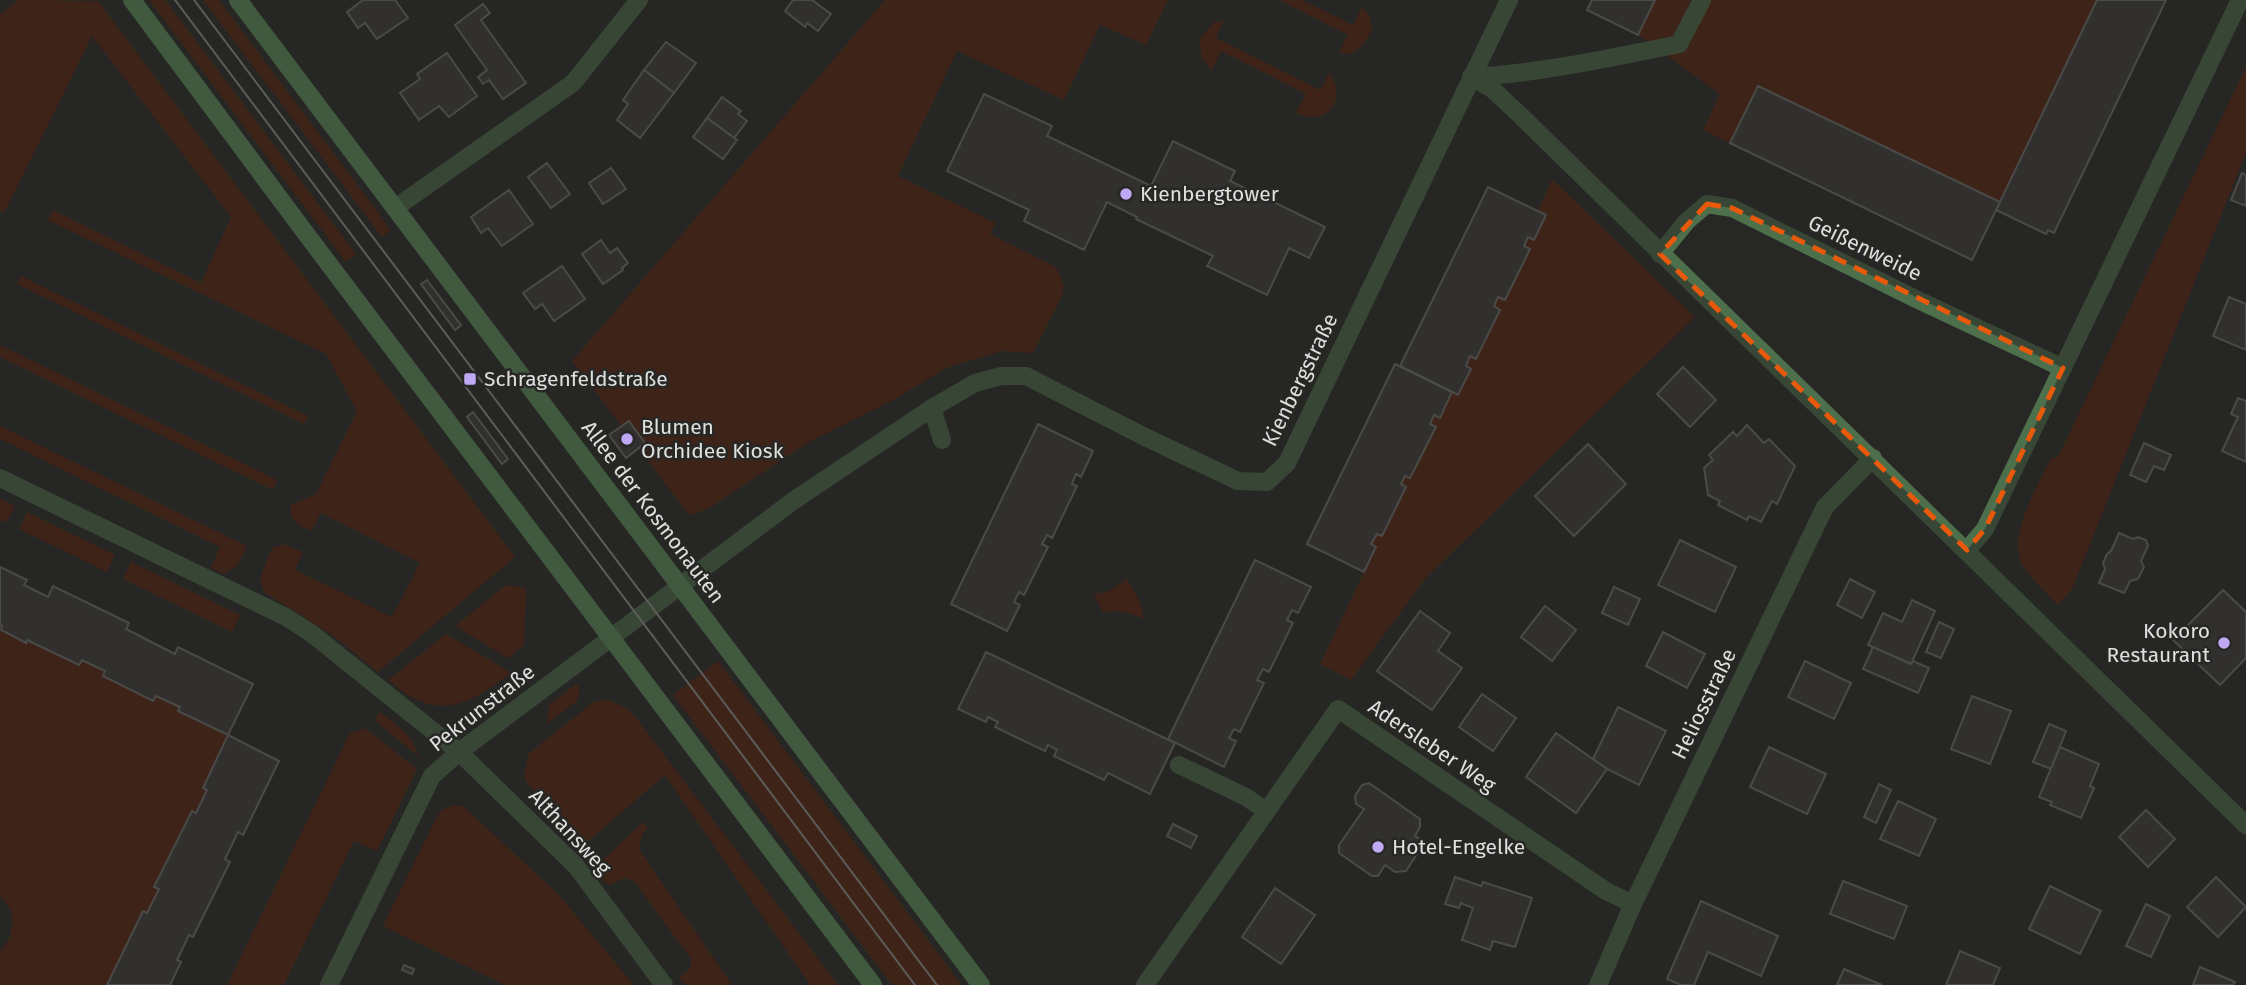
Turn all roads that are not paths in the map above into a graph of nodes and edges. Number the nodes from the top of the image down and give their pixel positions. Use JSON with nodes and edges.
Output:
{"nodes":[{"id":1,"x":132,"y":0,"type":"edge"},
{"id":2,"x":238,"y":0,"type":"edge"},
{"id":3,"x":639,"y":0,"type":"edge"},
{"id":4,"x":1509,"y":0,"type":"edge"},
{"id":5,"x":1702,"y":0,"type":"edge"},
{"id":6,"x":2240,"y":0,"type":"edge"},
{"id":7,"x":1471,"y":77,"type":"junction"},
{"id":8,"x":395,"y":208,"type":"junction"},
{"id":9,"x":1660,"y":254,"type":"junction"},
{"id":10,"x":2063,"y":368,"type":"junction"},
{"id":11,"x":932,"y":408,"type":"junction"},
{"id":12,"x":942,"y":440,"type":"dead end"},
{"id":13,"x":1873,"y":458,"type":"junction"},
{"id":14,"x":0,"y":478,"type":"edge"},
{"id":15,"x":1967,"y":550,"type":"junction"},
{"id":16,"x":680,"y":586,"type":"junction"},
{"id":17,"x":611,"y":638,"type":"junction"},
{"id":18,"x":459,"y":752,"type":"junction"},
{"id":19,"x":1179,"y":765,"type":"dead end"},
{"id":20,"x":1266,"y":811,"type":"junction"},
{"id":21,"x":2246,"y":825,"type":"edge"},
{"id":22,"x":1633,"y":904,"type":"junction"},
{"id":23,"x":329,"y":985,"type":"edge"},
{"id":24,"x":664,"y":985,"type":"edge"},
{"id":25,"x":873,"y":985,"type":"edge"},
{"id":26,"x":981,"y":985,"type":"edge"},
{"id":27,"x":1145,"y":985,"type":"edge"},
{"id":28,"x":1598,"y":985,"type":"edge"}],
"edges":[{"from":1,"to":17,"type":"main road"},
{"from":2,"to":8,"type":"main road","name":"Allee der Kosmonauten"},
{"from":3,"to":8,"type":"street"},
{"from":4,"to":7,"type":"street","name":"Kienbergstraße"},
{"from":5,"to":7,"type":"street"},
{"from":6,"to":10,"type":"street"},
{"from":7,"to":9,"type":"street"},
{"from":7,"to":11,"type":"street","name":"Kienbergstraße"},
{"from":8,"to":16,"type":"main road","name":"Allee der Kosmonauten"},
{"from":9,"to":10,"type":"street","name":"Geißenweide"},
{"from":9,"to":13,"type":"street"},
{"from":10,"to":15,"type":"street"},
{"from":11,"to":12,"type":"street"},
{"from":11,"to":16,"type":"street","name":"Kienbergstraße"},
{"from":13,"to":15,"type":"street"},
{"from":13,"to":22,"type":"street","name":"Heliosstraße"},
{"from":14,"to":18,"type":"street"},
{"from":15,"to":21,"type":"street"},
{"from":16,"to":17,"type":"street","name":"Pekrunstraße"},
{"from":16,"to":26,"type":"main road","name":"Allee der Kosmonauten"},
{"from":17,"to":18,"type":"street","name":"Pekrunstraße"},
{"from":17,"to":25,"type":"main road"},
{"from":18,"to":23,"type":"street","name":"Pekrunstraße"},
{"from":18,"to":24,"type":"street","name":"Althansweg"},
{"from":19,"to":20,"type":"street"},
{"from":20,"to":22,"type":"street","name":"Adersleber Weg"},
{"from":20,"to":27,"type":"street","name":"Adersleber Weg"},
{"from":22,"to":28,"type":"street","name":"Heliosstraße"}]}
